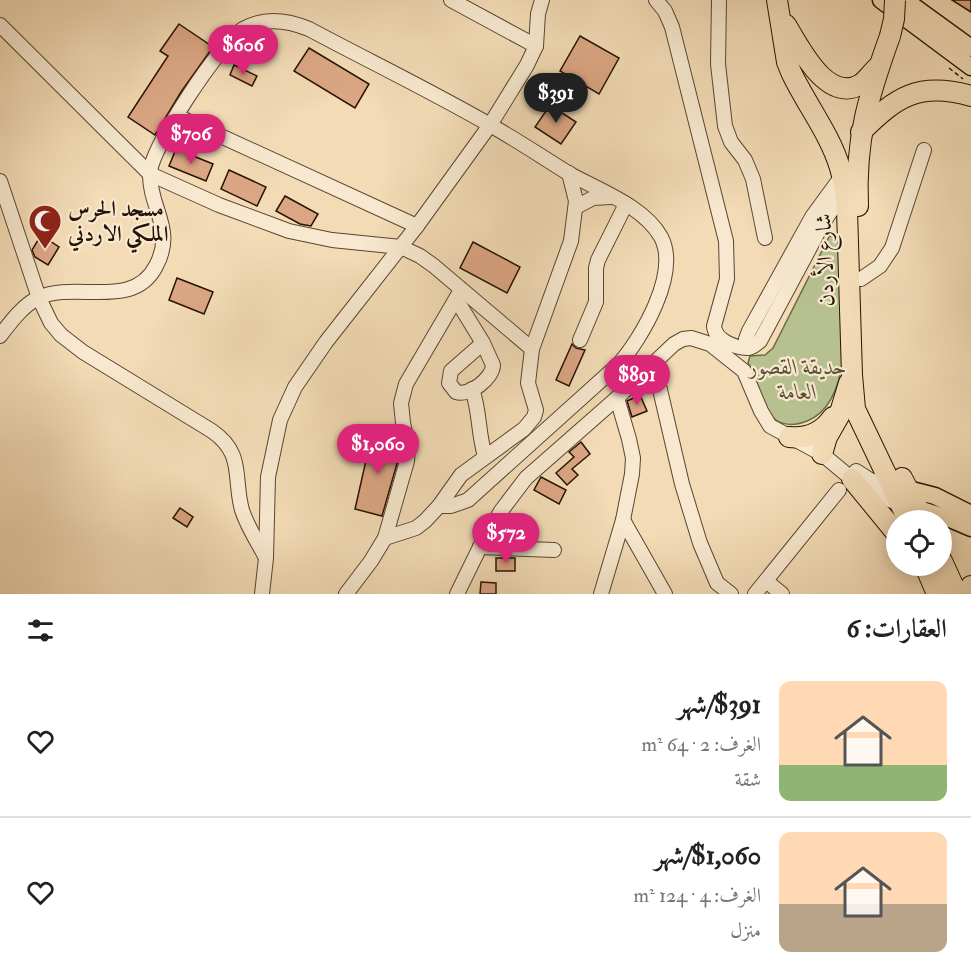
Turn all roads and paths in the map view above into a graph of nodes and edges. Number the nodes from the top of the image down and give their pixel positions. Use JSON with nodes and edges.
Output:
{"nodes":[{"id":1,"x":451,"y":0,"type":"edge"},
{"id":2,"x":542,"y":0,"type":"edge"},
{"id":3,"x":656,"y":0,"type":"edge"},
{"id":4,"x":718,"y":0,"type":"edge"},
{"id":5,"x":880,"y":0,"type":"edge"},
{"id":6,"x":895,"y":0,"type":"edge"},
{"id":7,"x":904,"y":0,"type":"edge"},
{"id":8,"x":779,"y":9,"type":"edge"},
{"id":9,"x":0,"y":25,"type":"edge"},
{"id":10,"x":946,"y":30,"type":"junction"},
{"id":11,"x":971,"y":39,"type":"edge"},
{"id":12,"x":536,"y":46,"type":"junction"},
{"id":13,"x":971,"y":48,"type":"edge"},
{"id":14,"x":880,"y":64,"type":"junction"},
{"id":15,"x":948,"y":68,"type":"dead end"},
{"id":16,"x":968,"y":81,"type":"edge"},
{"id":17,"x":177,"y":116,"type":"junction"},
{"id":18,"x":489,"y":125,"type":"junction"},
{"id":19,"x":861,"y":132,"type":"junction"},
{"id":20,"x":924,"y":150,"type":"dead end"},
{"id":21,"x":569,"y":173,"type":"junction"},
{"id":22,"x":150,"y":174,"type":"junction"},
{"id":23,"x":0,"y":181,"type":"edge"},
{"id":24,"x":843,"y":183,"type":"junction"},
{"id":25,"x":613,"y":197,"type":"junction"},
{"id":26,"x":626,"y":204,"type":"junction"},
{"id":27,"x":576,"y":207,"type":"junction"},
{"id":28,"x":417,"y":226,"type":"junction"},
{"id":29,"x":765,"y":238,"type":"dead end"},
{"id":30,"x":401,"y":247,"type":"junction"},
{"id":31,"x":861,"y":279,"type":"junction"},
{"id":32,"x":458,"y":295,"type":"junction"},
{"id":33,"x":39,"y":298,"type":"junction"},
{"id":34,"x":0,"y":336,"type":"edge"},
{"id":35,"x":580,"y":340,"type":"dead end"},
{"id":36,"x":483,"y":343,"type":"junction"},
{"id":37,"x":532,"y":349,"type":"junction"},
{"id":38,"x":654,"y":364,"type":"junction"},
{"id":39,"x":852,"y":375,"type":"junction"},
{"id":40,"x":472,"y":389,"type":"junction"},
{"id":41,"x":617,"y":398,"type":"junction"},
{"id":42,"x":842,"y":405,"type":"junction"},
{"id":43,"x":795,"y":440,"type":"junction"},
{"id":44,"x":823,"y":450,"type":"junction"},
{"id":45,"x":485,"y":456,"type":"junction"},
{"id":46,"x":845,"y":484,"type":"junction"},
{"id":47,"x":909,"y":505,"type":"edge"},
{"id":48,"x":439,"y":506,"type":"junction"},
{"id":49,"x":971,"y":514,"type":"edge"},
{"id":50,"x":623,"y":520,"type":"junction"},
{"id":51,"x":886,"y":523,"type":"edge"},
{"id":52,"x":971,"y":528,"type":"edge"},
{"id":53,"x":385,"y":538,"type":"junction"},
{"id":54,"x":480,"y":547,"type":"junction"},
{"id":55,"x":554,"y":550,"type":"dead end"},
{"id":56,"x":266,"y":558,"type":"junction"},
{"id":57,"x":932,"y":576,"type":"edge"},
{"id":58,"x":940,"y":576,"type":"edge"},
{"id":59,"x":766,"y":581,"type":"junction"},
{"id":60,"x":971,"y":586,"type":"edge"},
{"id":61,"x":713,"y":588,"type":"edge"},
{"id":62,"x":265,"y":590,"type":"edge"},
{"id":63,"x":346,"y":594,"type":"edge"},
{"id":64,"x":457,"y":594,"type":"edge"},
{"id":65,"x":601,"y":594,"type":"edge"},
{"id":66,"x":665,"y":594,"type":"edge"},
{"id":67,"x":731,"y":594,"type":"edge"},
{"id":68,"x":755,"y":594,"type":"edge"},
{"id":69,"x":782,"y":594,"type":"edge"},
{"id":70,"x":937,"y":594,"type":"edge"},
{"id":71,"x":957,"y":594,"type":"edge"},
{"id":72,"x":970,"y":594,"type":"edge"}],
"edges":[{"from":1,"to":12,"type":"street"},
{"from":2,"to":12,"type":"street"},
{"from":3,"to":24,"type":"street"},
{"from":4,"to":29,"type":"street"},
{"from":5,"to":16,"type":"main road"},
{"from":6,"to":14,"type":"highway","name":"شارع الأردن","bridge":true},
{"from":7,"to":10,"type":"main road"},
{"from":8,"to":14,"type":"highway"},
{"from":8,"to":24,"type":"highway","name":"شارع الأردن"},
{"from":9,"to":22,"type":"street"},
{"from":10,"to":11,"type":"street"},
{"from":10,"to":13,"type":"main road"},
{"from":12,"to":18,"type":"street"},
{"from":14,"to":19,"type":"highway","name":"شارع الأردن"},
{"from":15,"to":16,"type":"path"},
{"from":16,"to":19,"type":"highway"},
{"from":17,"to":18,"type":"street"},
{"from":17,"to":22,"type":"street"},
{"from":17,"to":28,"type":"street"},
{"from":18,"to":21,"type":"street"},
{"from":18,"to":28,"type":"street"},
{"from":19,"to":31,"type":"highway","name":"شارع الأردن"},
{"from":20,"to":31,"type":"street"},
{"from":21,"to":25,"type":"street"},
{"from":21,"to":27,"type":"street"},
{"from":22,"to":30,"type":"street"},
{"from":22,"to":33,"type":"street"},
{"from":23,"to":33,"type":"street"},
{"from":24,"to":39,"type":"highway","name":"شارع الأردن"},
{"from":25,"to":26,"type":"street"},
{"from":25,"to":27,"type":"street"},
{"from":26,"to":35,"type":"street"},
{"from":26,"to":48,"type":"street"},
{"from":27,"to":37,"type":"street"},
{"from":28,"to":30,"type":"street"},
{"from":30,"to":32,"type":"street"},
{"from":30,"to":56,"type":"street"},
{"from":31,"to":47,"type":"highway","name":"شارع الأردن"},
{"from":32,"to":36,"type":"street"},
{"from":32,"to":37,"type":"street"},
{"from":32,"to":53,"type":"street"},
{"from":33,"to":34,"type":"street"},
{"from":33,"to":56,"type":"street"},
{"from":36,"to":40,"type":"street"},
{"from":36,"to":40,"type":"street"},
{"from":37,"to":45,"type":"street"},
{"from":38,"to":41,"type":"street"},
{"from":38,"to":43,"type":"street"},
{"from":38,"to":61,"type":"street"},
{"from":39,"to":42,"type":"highway"},
{"from":39,"to":47,"type":"highway","name":"شارع الأردن"},
{"from":40,"to":45,"type":"street"},
{"from":41,"to":50,"type":"street"},
{"from":41,"to":54,"type":"street"},
{"from":42,"to":43,"type":"highway"},
{"from":42,"to":44,"type":"highway"},
{"from":43,"to":44,"type":"street"},
{"from":44,"to":46,"type":"street"},
{"from":44,"to":47,"type":"street"},
{"from":45,"to":48,"type":"street"},
{"from":46,"to":47,"type":"street"},
{"from":46,"to":51,"type":"highway"},
{"from":46,"to":59,"type":"street"},
{"from":47,"to":49,"type":"main road"},
{"from":47,"to":52,"type":"main road"},
{"from":48,"to":53,"type":"street"},
{"from":50,"to":65,"type":"street"},
{"from":50,"to":66,"type":"street"},
{"from":53,"to":63,"type":"street"},
{"from":54,"to":55,"type":"street"},
{"from":54,"to":64,"type":"street"},
{"from":56,"to":62,"type":"street"},
{"from":57,"to":70,"type":"highway"},
{"from":58,"to":71,"type":"highway"},
{"from":59,"to":68,"type":"street"},
{"from":59,"to":69,"type":"street"},
{"from":60,"to":72,"type":"highway"},
{"from":61,"to":67,"type":"street"}]}
